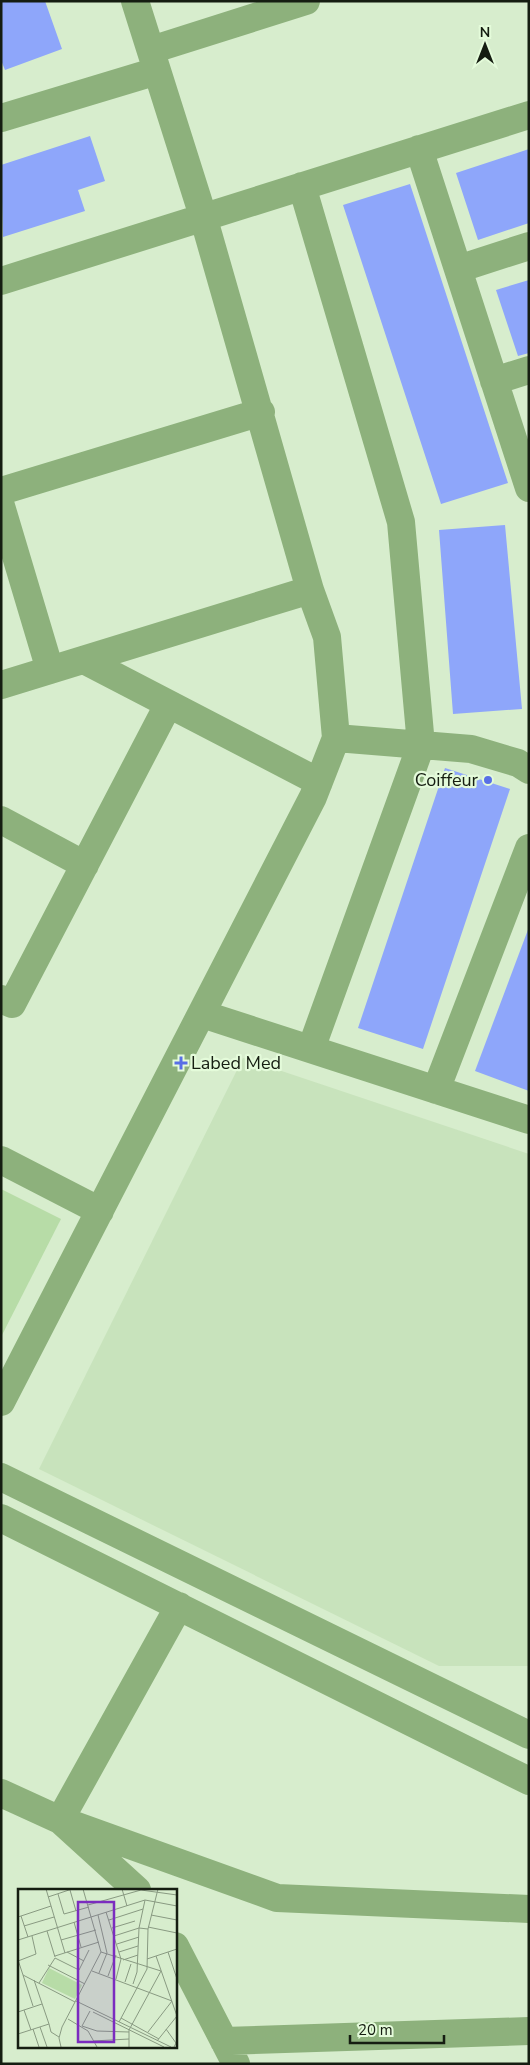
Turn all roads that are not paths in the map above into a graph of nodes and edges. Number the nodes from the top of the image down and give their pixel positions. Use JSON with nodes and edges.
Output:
{"nodes":[{"id":1,"x":135,"y":1,"type":"edge"},
{"id":2,"x":306,"y":1,"type":"edge"},
{"id":3,"x":154,"y":60,"type":"junction"},
{"id":4,"x":529,"y":116,"type":"edge"},
{"id":5,"x":1,"y":118,"type":"edge"},
{"id":6,"x":419,"y":149,"type":"junction"},
{"id":7,"x":302,"y":186,"type":"junction"},
{"id":8,"x":203,"y":216,"type":"junction"},
{"id":9,"x":529,"y":246,"type":"edge"},
{"id":10,"x":458,"y":269,"type":"junction"},
{"id":11,"x":1,"y":281,"type":"edge"},
{"id":12,"x":529,"y":370,"type":"edge"},
{"id":13,"x":494,"y":381,"type":"junction"},
{"id":14,"x":260,"y":412,"type":"junction"},
{"id":15,"x":529,"y":488,"type":"edge"},
{"id":16,"x":1,"y":491,"type":"edge"},
{"id":17,"x":1,"y":506,"type":"edge"},
{"id":18,"x":310,"y":590,"type":"junction"},
{"id":19,"x":84,"y":660,"type":"junction"},
{"id":20,"x":50,"y":670,"type":"junction"},
{"id":21,"x":1,"y":685,"type":"edge"},
{"id":22,"x":168,"y":705,"type":"junction"},
{"id":23,"x":336,"y":738,"type":"junction"},
{"id":24,"x":421,"y":745,"type":"junction"},
{"id":25,"x":529,"y":770,"type":"edge"},
{"id":26,"x":319,"y":782,"type":"junction"},
{"id":27,"x":1,"y":820,"type":"edge"},
{"id":28,"x":529,"y":848,"type":"edge"},
{"id":29,"x":86,"y":865,"type":"junction"},
{"id":30,"x":1,"y":998,"type":"edge"},
{"id":31,"x":202,"y":1014,"type":"junction"},
{"id":32,"x":311,"y":1049,"type":"junction"},
{"id":33,"x":436,"y":1090,"type":"junction"},
{"id":34,"x":529,"y":1120,"type":"edge"},
{"id":35,"x":1,"y":1160,"type":"edge"},
{"id":36,"x":100,"y":1211,"type":"junction"},
{"id":37,"x":1,"y":1402,"type":"edge"},
{"id":38,"x":1,"y":1477,"type":"edge"},
{"id":39,"x":1,"y":1518,"type":"edge"},
{"id":40,"x":178,"y":1606,"type":"junction"},
{"id":41,"x":529,"y":1735,"type":"edge"},
{"id":42,"x":529,"y":1781,"type":"edge"},
{"id":43,"x":1,"y":1793,"type":"edge"},
{"id":44,"x":60,"y":1820,"type":"junction"},
{"id":45,"x":136,"y":1889,"type":"edge"},
{"id":46,"x":529,"y":1909,"type":"edge"},
{"id":47,"x":176,"y":1948,"type":"edge"},
{"id":48,"x":529,"y":2031,"type":"edge"},
{"id":49,"x":230,"y":2052,"type":"edge"}],
"edges":[{"from":1,"to":3,"type":"street"},
{"from":2,"to":3,"type":"street"},
{"from":3,"to":5,"type":"street"},
{"from":3,"to":8,"type":"street"},
{"from":4,"to":6,"type":"street"},
{"from":6,"to":7,"type":"street"},
{"from":6,"to":10,"type":"street"},
{"from":7,"to":8,"type":"street"},
{"from":7,"to":24,"type":"street"},
{"from":8,"to":11,"type":"street"},
{"from":8,"to":14,"type":"street"},
{"from":9,"to":10,"type":"street"},
{"from":10,"to":13,"type":"street"},
{"from":12,"to":13,"type":"street"},
{"from":13,"to":15,"type":"street"},
{"from":14,"to":16,"type":"street"},
{"from":14,"to":18,"type":"street"},
{"from":17,"to":20,"type":"street"},
{"from":18,"to":19,"type":"street"},
{"from":18,"to":23,"type":"street"},
{"from":19,"to":20,"type":"street"},
{"from":19,"to":22,"type":"street"},
{"from":20,"to":21,"type":"street"},
{"from":22,"to":26,"type":"street"},
{"from":22,"to":29,"type":"street"},
{"from":23,"to":24,"type":"street"},
{"from":23,"to":26,"type":"street"},
{"from":24,"to":25,"type":"street"},
{"from":24,"to":32,"type":"street"},
{"from":26,"to":31,"type":"street"},
{"from":27,"to":29,"type":"street"},
{"from":28,"to":33,"type":"street"},
{"from":29,"to":30,"type":"street"},
{"from":31,"to":32,"type":"street"},
{"from":31,"to":36,"type":"street"},
{"from":32,"to":33,"type":"street"},
{"from":33,"to":34,"type":"street"},
{"from":35,"to":36,"type":"street"},
{"from":36,"to":37,"type":"street"},
{"from":38,"to":41,"type":"street"},
{"from":39,"to":40,"type":"street"},
{"from":40,"to":42,"type":"street"},
{"from":40,"to":44,"type":"street"},
{"from":43,"to":44,"type":"street"},
{"from":44,"to":45,"type":"street"},
{"from":44,"to":46,"type":"street"},
{"from":47,"to":49,"type":"street"},
{"from":48,"to":49,"type":"street"}]}
